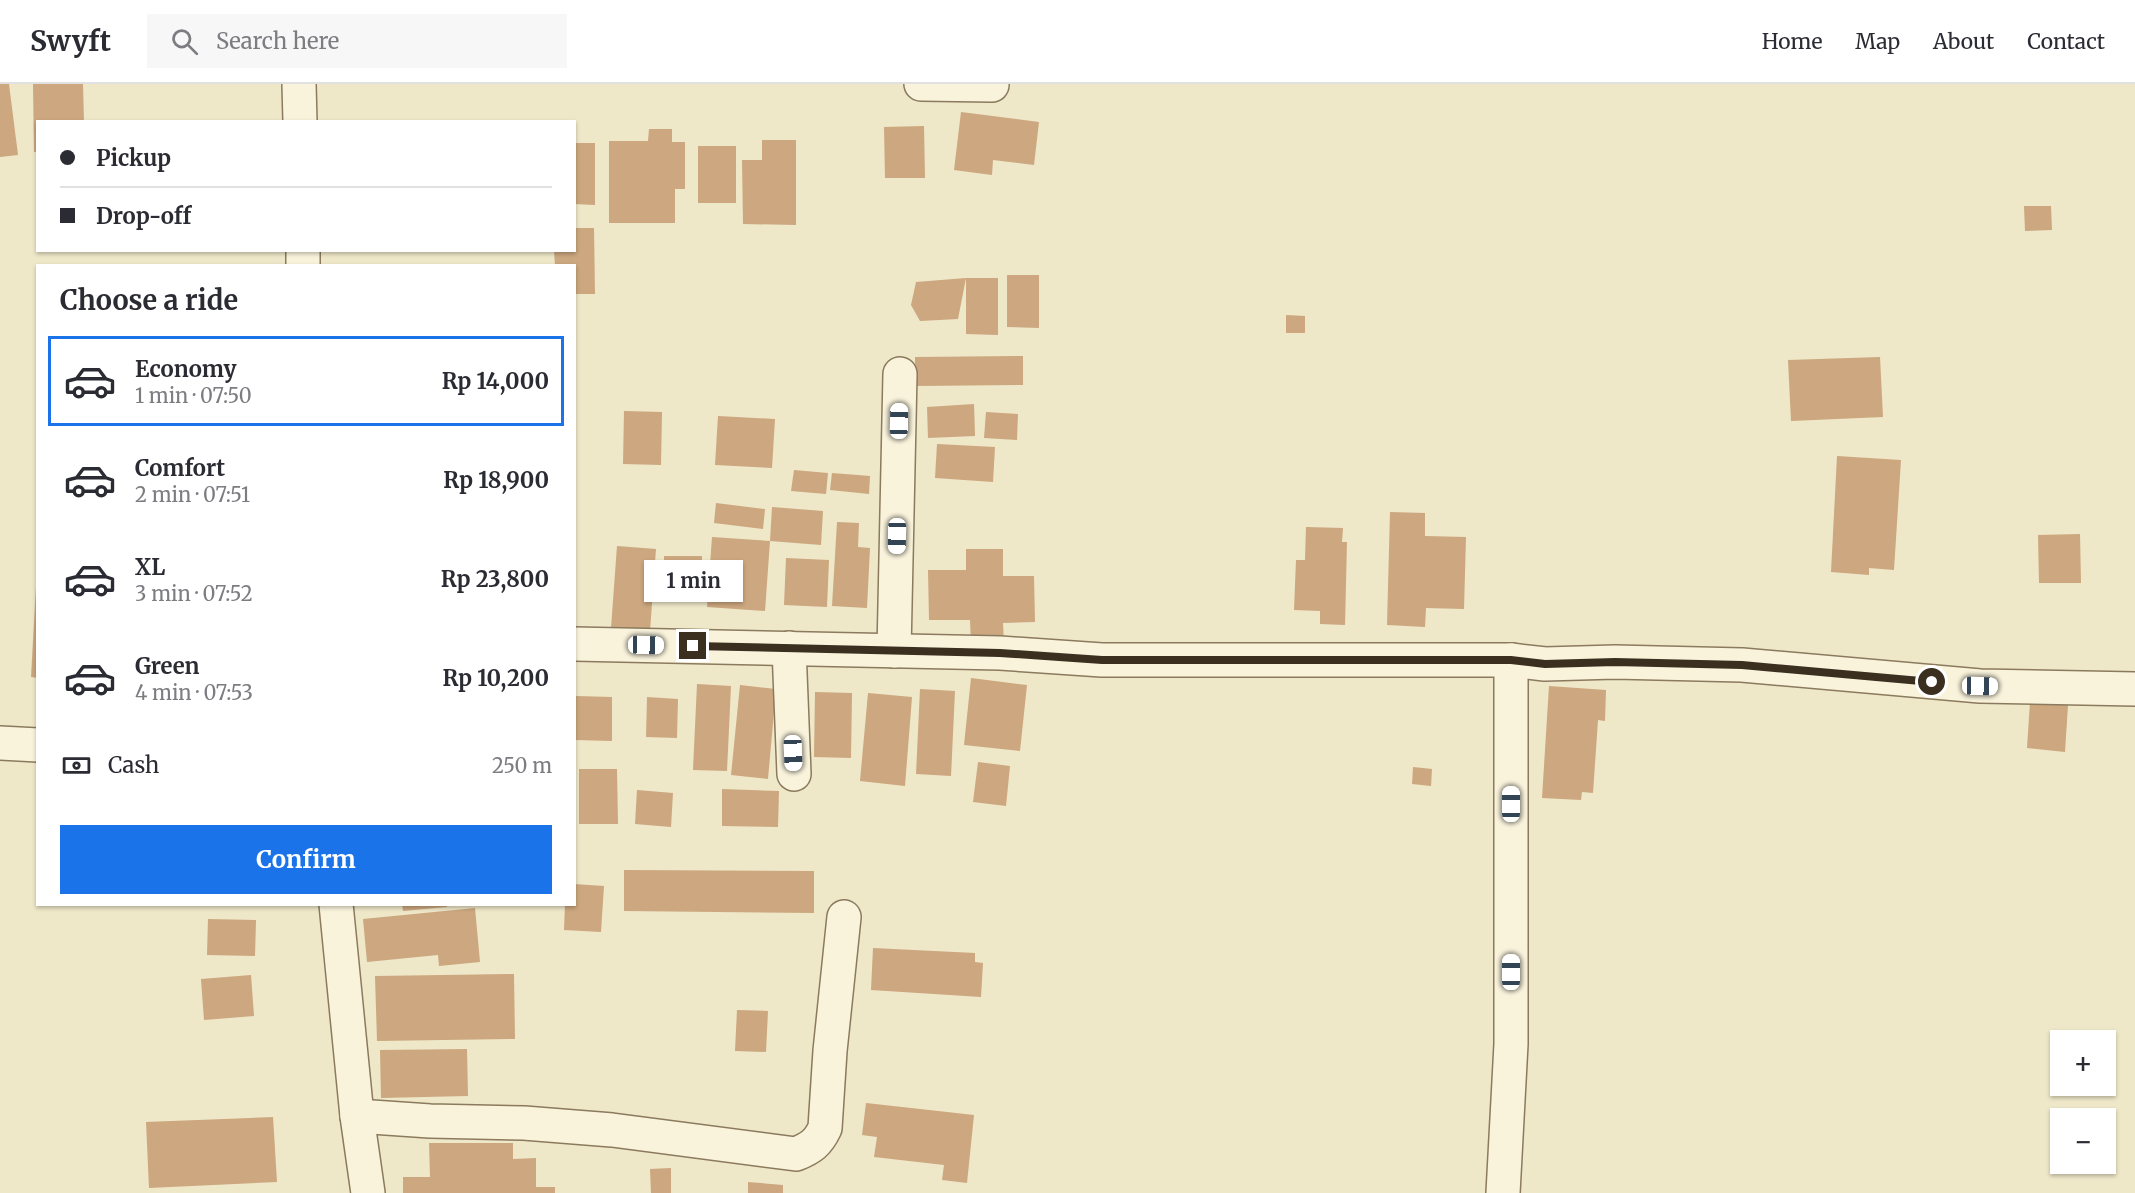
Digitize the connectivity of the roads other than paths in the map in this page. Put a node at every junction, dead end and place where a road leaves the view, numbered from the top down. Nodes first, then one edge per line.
1 (299, 84) edge
2 (921, 84) edge
3 (992, 85) edge
4 (300, 120) edge
5 (900, 374) dead end
6 (576, 644) edge
7 (789, 648) junction
8 (894, 651) junction
9 (1511, 660) junction
10 (2135, 689) edge
11 (0, 742) edge
12 (36, 745) edge
13 (794, 774) dead end
14 (336, 906) edge
15 (844, 917) dead end
16 (357, 1116) junction
17 (368, 1193) edge
18 (1503, 1193) edge

1 - 4 street
2 - 3 street
5 - 8 street
6 - 7 street
7 - 8 street
7 - 13 street
8 - 9 street
9 - 10 street
9 - 18 street
11 - 12 street
14 - 16 street
15 - 16 street
16 - 17 street

